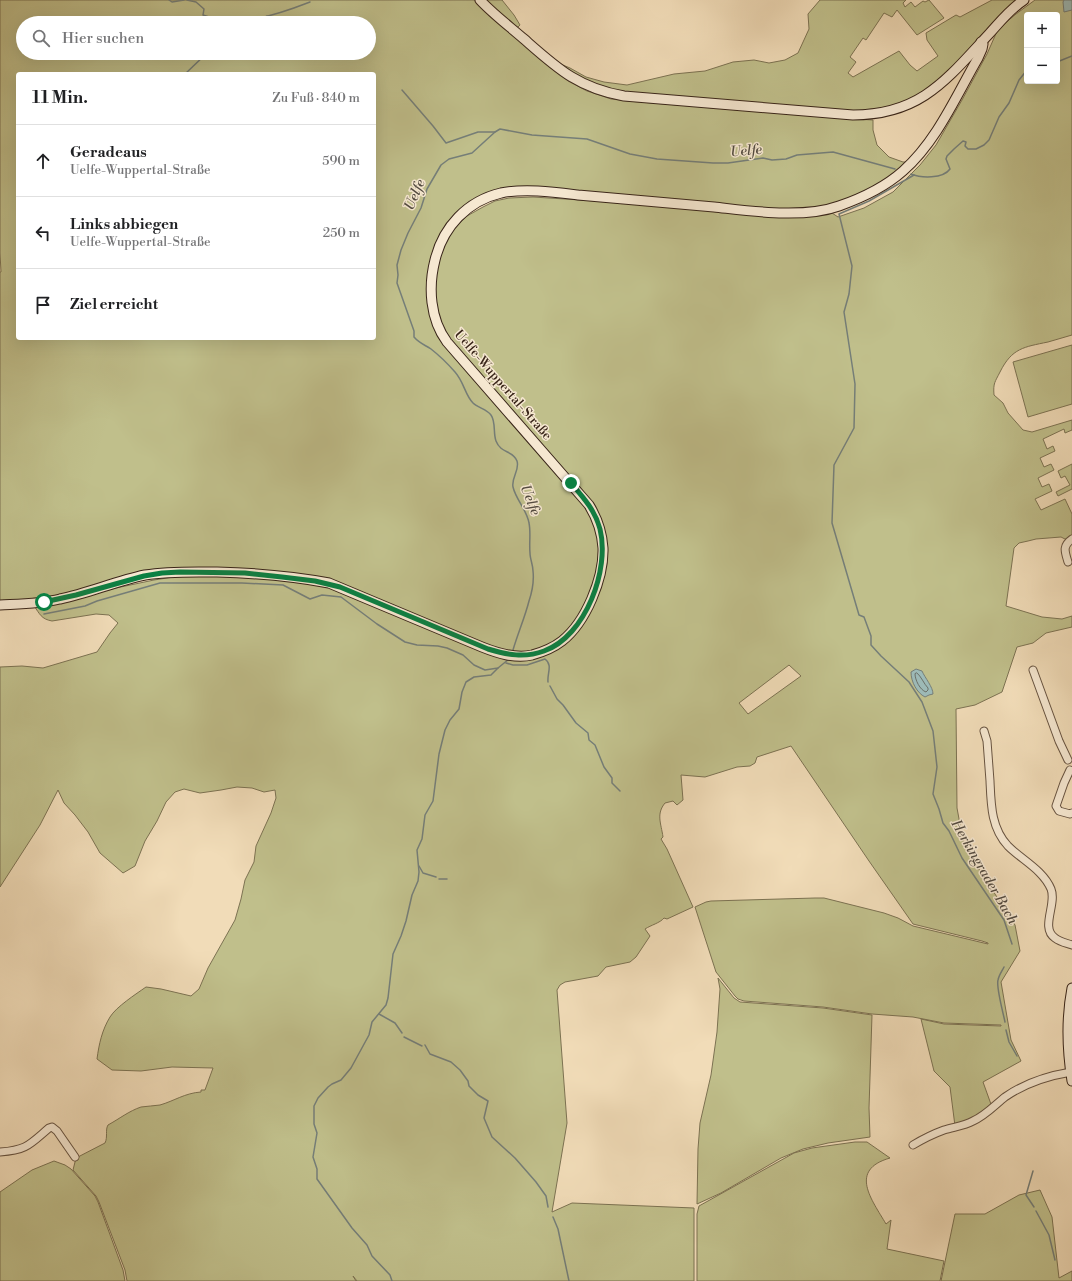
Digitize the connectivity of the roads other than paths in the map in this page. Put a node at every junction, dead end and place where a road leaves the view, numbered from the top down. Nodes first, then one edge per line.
1 (480, 0) edge
2 (1024, 0) edge
3 (981, 42) junction
4 (1072, 539) edge
5 (1068, 562) dead end
6 (0, 605) edge
7 (1033, 670) dead end
8 (984, 731) dead end
9 (1070, 758) edge
10 (1071, 771) edge
11 (1072, 813) edge
12 (1072, 944) edge
13 (1072, 988) edge
14 (1071, 1076) edge
15 (913, 1145) dead end
16 (0, 1152) edge
17 (75, 1157) dead end

1 - 3 main road
2 - 3 main road, Uelfe-Wuppertal-Straße
3 - 6 main road, Uelfe-Wuppertal-Straße
4 - 5 street
7 - 9 street
8 - 12 street
9 - 10 street
10 - 11 street
13 - 14 main road
14 - 15 street
16 - 17 street

